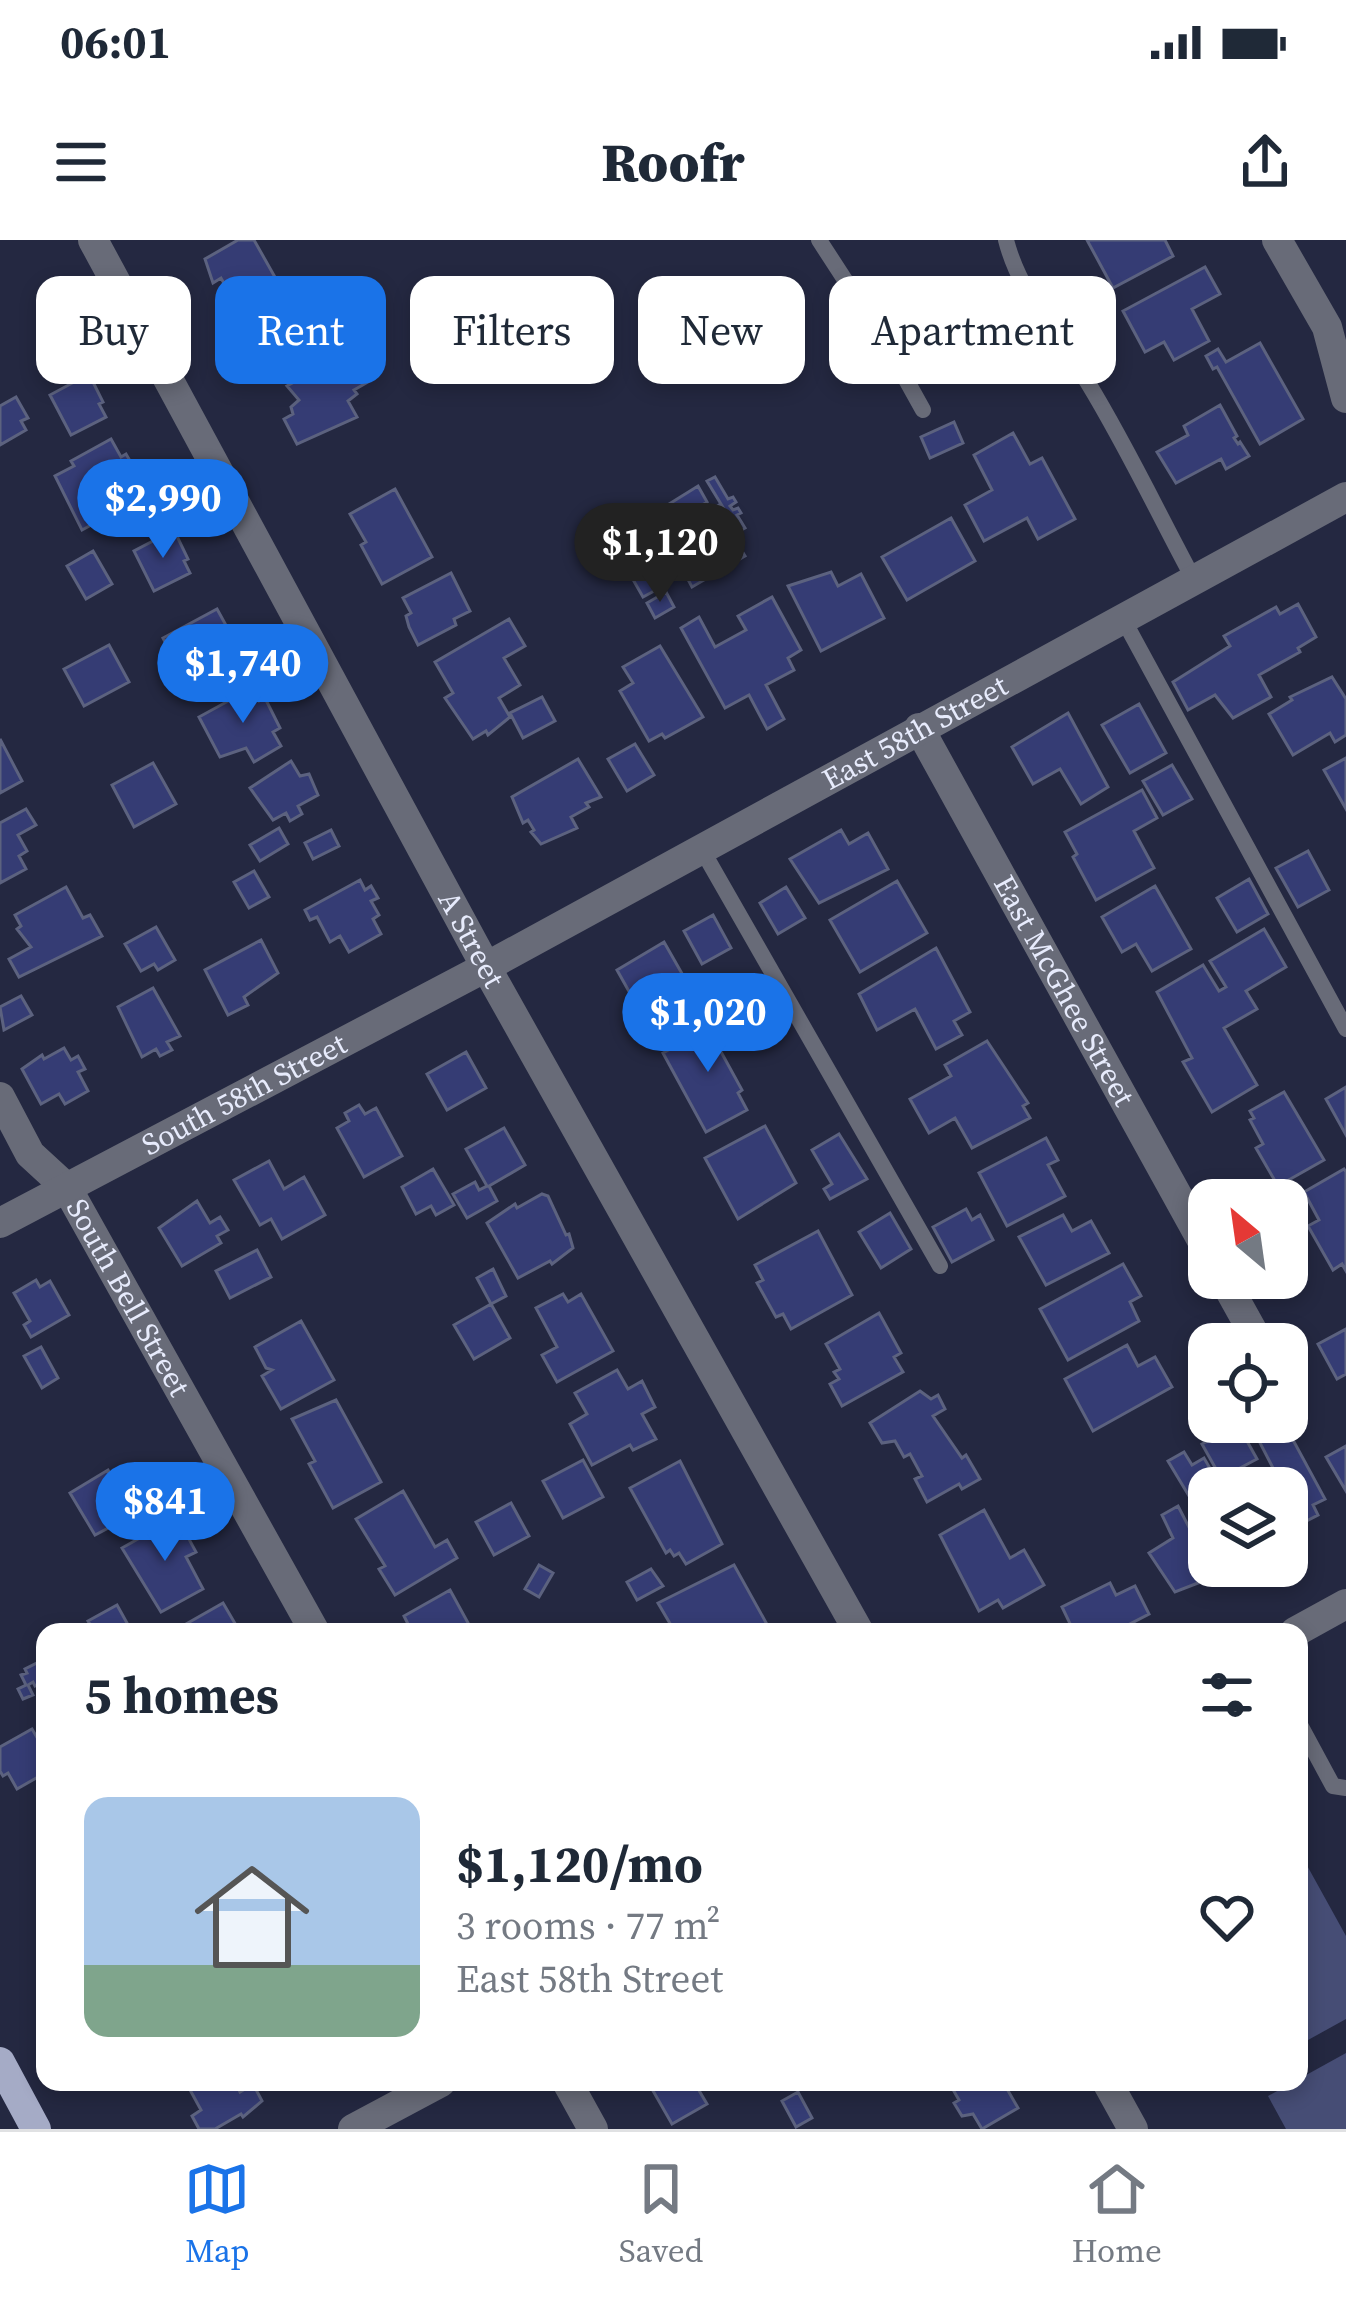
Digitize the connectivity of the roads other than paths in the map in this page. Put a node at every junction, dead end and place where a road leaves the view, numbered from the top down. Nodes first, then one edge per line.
1 (93, 240) edge
2 (819, 240) edge
3 (1006, 240) edge
4 (1277, 240) edge
5 (1346, 398) edge
6 (922, 410) dead end
7 (1346, 497) edge
8 (1193, 578) junction
9 (1122, 616) junction
10 (919, 728) junction
11 (700, 848) junction
12 (486, 967) junction
13 (1346, 1029) edge
14 (0, 1097) edge
15 (68, 1188) junction
16 (1188, 1215) edge
17 (0, 1223) edge
18 (940, 1266) dead end
19 (1346, 1604) edge
20 (310, 1623) edge
21 (854, 1623) edge
22 (1308, 1624) edge
23 (1308, 1740) edge
24 (1346, 1788) edge
25 (0, 2062) edge
26 (424, 2091) edge
27 (572, 2091) edge
28 (1112, 2091) edge
29 (37, 2129) edge
30 (353, 2129) edge
31 (593, 2129) edge
32 (1133, 2129) edge

1 - 12 street, A Street
2 - 6 lane
3 - 8 lane
4 - 5 street
7 - 8 street, East 58th Street
8 - 9 street, East 58th Street
9 - 10 street, East 58th Street
9 - 13 lane
10 - 11 street, East 58th Street
10 - 16 street, East McGhee Street
11 - 12 street, East 58th Street
11 - 18 lane
12 - 15 street, South 58th Street
12 - 21 street, A Street
14 - 15 street, South Bell Street
15 - 17 street, South 58th Street
15 - 20 street, South Bell Street
19 - 22 street
23 - 24 lane
25 - 29 main road
26 - 30 street
27 - 31 street
28 - 32 street

